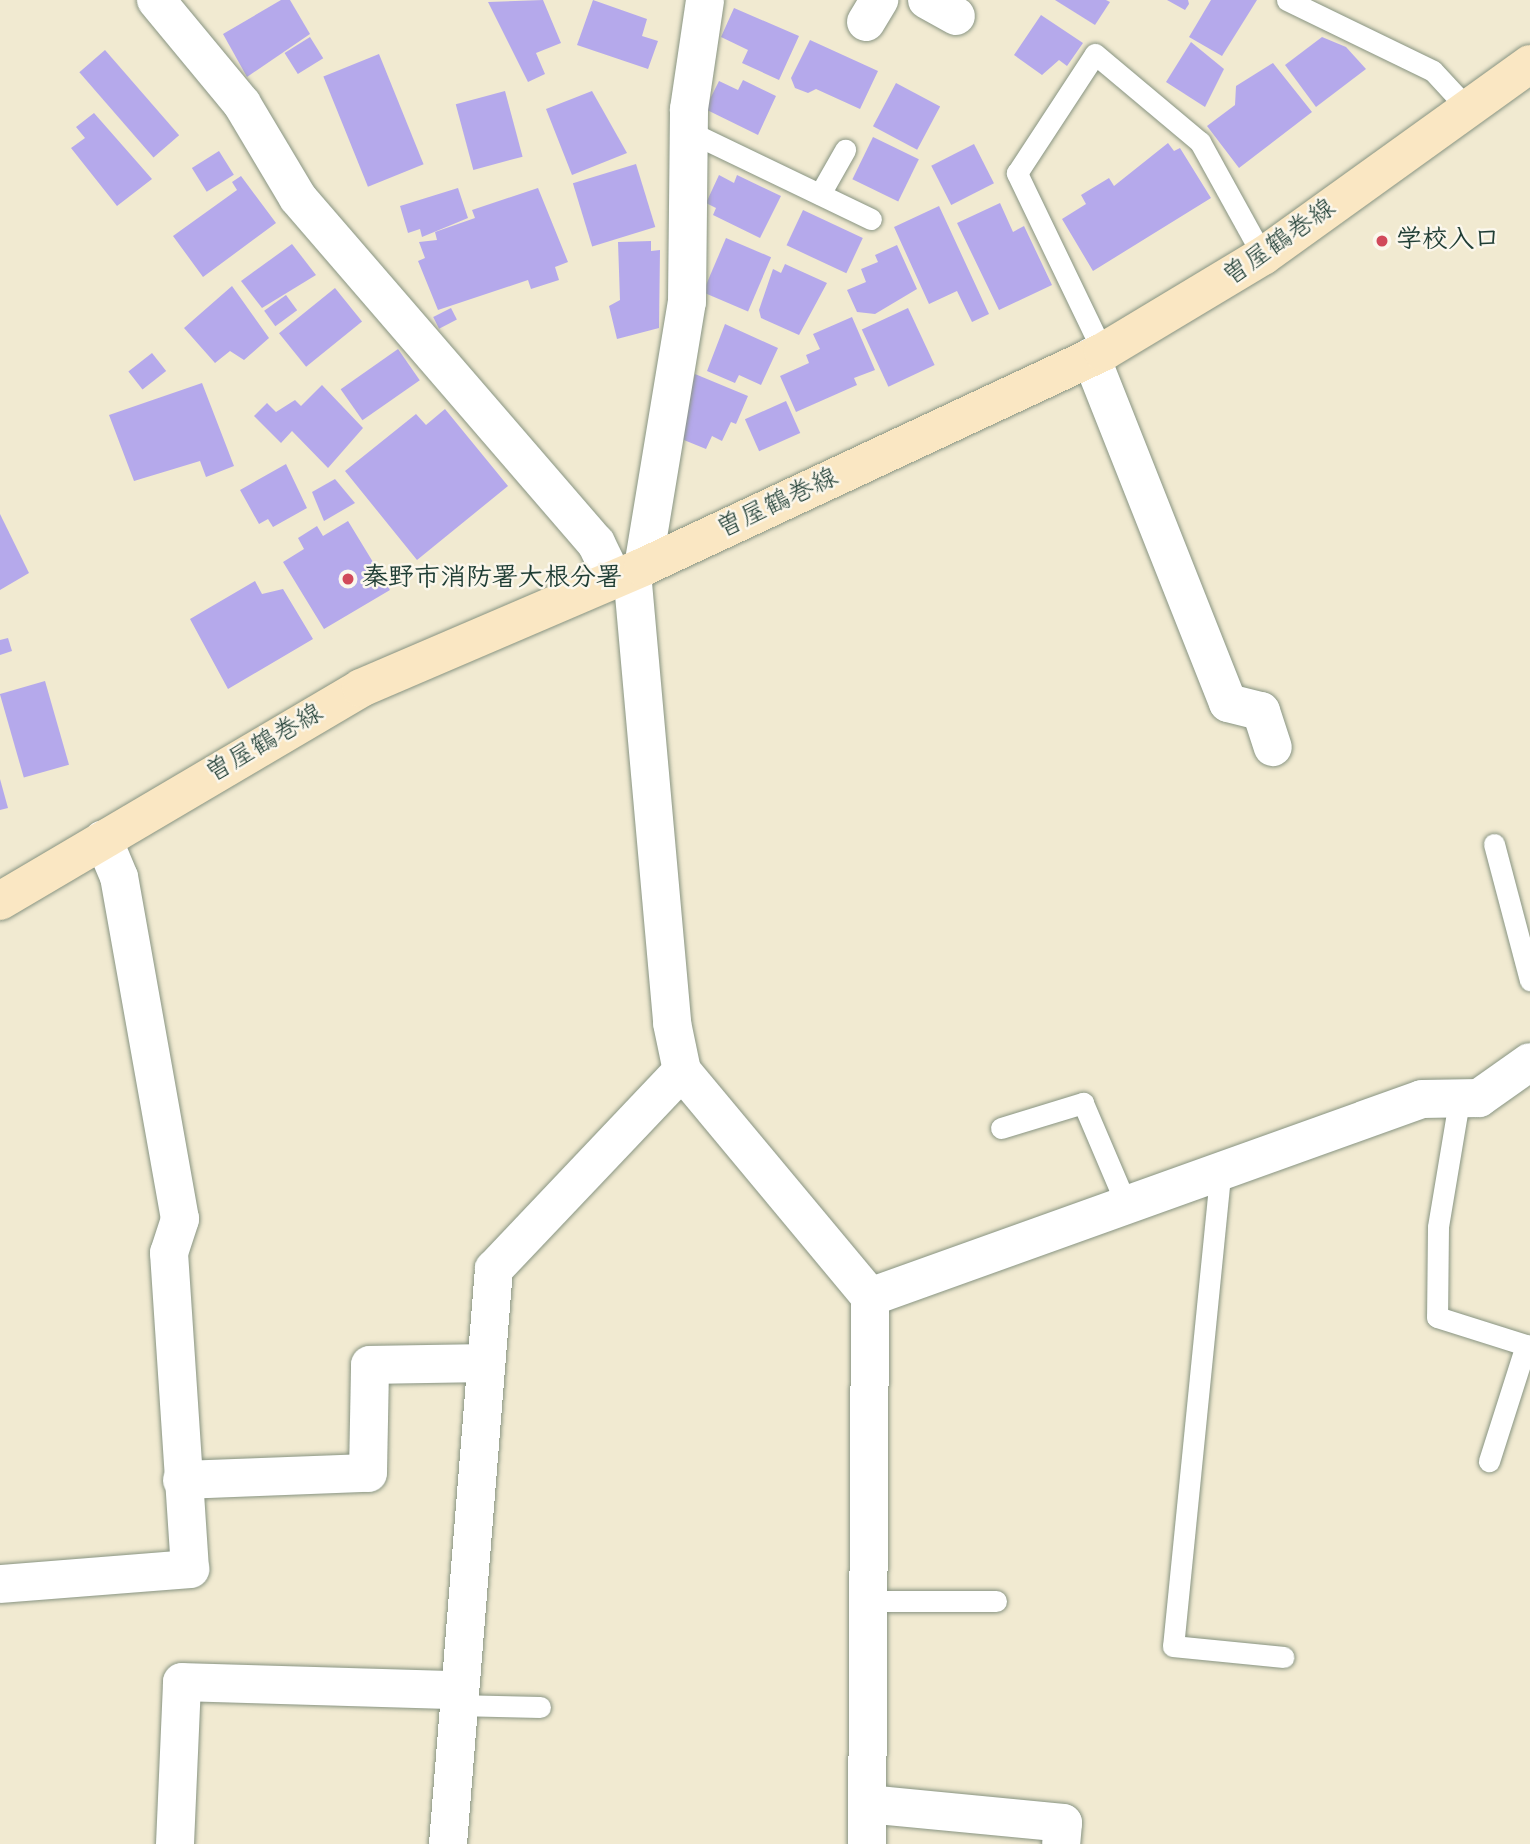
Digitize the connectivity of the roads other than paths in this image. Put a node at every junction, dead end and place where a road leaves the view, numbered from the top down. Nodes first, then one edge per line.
1 (156, 0) edge
2 (705, 0) edge
3 (1287, 0) edge
4 (1530, 64) edge
5 (1469, 110) junction
6 (688, 131) junction
7 (845, 150) dead end
8 (820, 194) junction
9 (871, 219) dead end
10 (1263, 256) junction
11 (1097, 354) junction
12 (630, 573) junction
13 (1273, 747) dead end
14 (103, 839) junction
15 (1494, 844) dead end
16 (0, 901) edge
17 (1530, 981) edge
18 (1530, 1062) edge
19 (682, 1071) junction
20 (1459, 1101) junction
21 (1001, 1128) dead end
22 (1220, 1176) junction
23 (1127, 1206) junction
24 (870, 1297) junction
25 (485, 1363) junction
26 (1489, 1461) dead end
27 (182, 1480) junction
28 (0, 1584) edge
29 (869, 1601) junction
30 (996, 1601) dead end
31 (1283, 1657) dead end
32 (456, 1697) junction
33 (540, 1707) dead end
34 (867, 1804) junction
35 (175, 1844) edge
36 (448, 1844) edge
37 (867, 1844) edge
38 (1060, 1844) edge

1 - 12 street
2 - 6 street
3 - 5 lane
4 - 5 main road, 曽屋鶴巻線
5 - 10 main road, 曽屋鶴巻線
6 - 8 lane
6 - 12 street
7 - 8 lane
8 - 9 lane
10 - 11 main road, 曽屋鶴巻線
10 - 11 lane
11 - 12 main road, 曽屋鶴巻線
11 - 13 street
12 - 14 main road, 曽屋鶴巻線
12 - 19 street
14 - 16 main road, 曽屋鶴巻線
14 - 27 street
15 - 17 lane
18 - 20 street
19 - 24 street
19 - 25 street
20 - 22 street
20 - 26 lane
21 - 23 lane
22 - 23 street
22 - 31 lane
23 - 24 street
24 - 29 street
25 - 27 street
25 - 32 street
27 - 28 street
29 - 30 lane
29 - 34 street
32 - 33 lane
32 - 35 street
32 - 36 street
34 - 37 street
34 - 38 street

